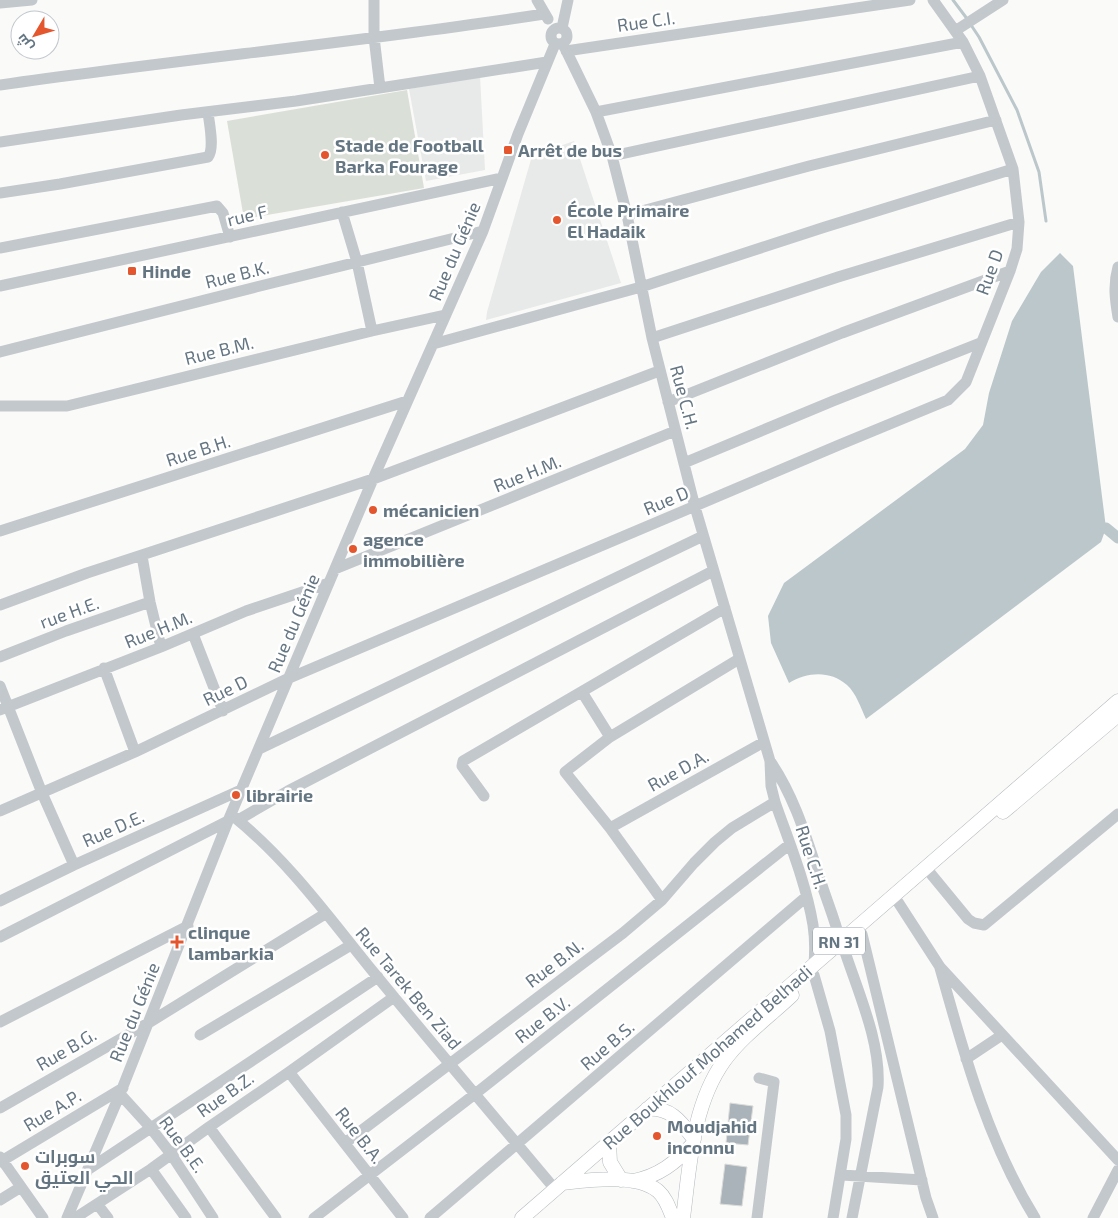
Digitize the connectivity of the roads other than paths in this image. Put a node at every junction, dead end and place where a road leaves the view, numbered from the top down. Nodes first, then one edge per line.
1 (32, 0) edge
2 (374, 0) edge
3 (537, 0) edge
4 (568, 0) edge
5 (910, 0) edge
6 (933, 0) edge
7 (1003, 0) edge
8 (0, 3) edge
9 (544, 14) junction
10 (559, 28) junction
11 (955, 31) junction
12 (374, 37) junction
13 (963, 42) junction
14 (562, 46) junction
15 (547, 62) junction
16 (980, 76) junction
17 (0, 85) edge
18 (380, 88) junction
19 (208, 112) junction
20 (596, 112) junction
21 (996, 120) junction
22 (0, 142) edge
23 (612, 156) junction
24 (1012, 168) junction
25 (502, 178) junction
26 (0, 193) edge
27 (342, 212) junction
28 (627, 215) junction
29 (1019, 222) junction
30 (483, 231) junction
31 (230, 237) junction
32 (0, 248) edge
33 (357, 262) junction
34 (1118, 267) edge
35 (1010, 271) junction
36 (0, 286) edge
37 (640, 287) junction
38 (445, 316) junction
39 (1118, 317) edge
40 (372, 331) junction
41 (652, 338) junction
42 (980, 343) junction
43 (434, 344) junction
44 (0, 352) edge
45 (660, 371) junction
46 (407, 401) junction
47 (668, 402) junction
48 (0, 406) edge
49 (675, 431) junction
50 (684, 463) junction
51 (372, 479) junction
52 (695, 507) junction
53 (0, 531) edge
54 (702, 536) junction
55 (142, 556) junction
56 (336, 569) junction
57 (713, 572) junction
58 (329, 583) junction
59 (150, 602) junction
60 (0, 605) edge
61 (725, 608) junction
62 (193, 634) junction
63 (161, 647) junction
64 (0, 656) edge
65 (739, 659) junction
66 (104, 668) junction
67 (287, 680) junction
68 (0, 686) edge
69 (582, 692) junction
70 (1118, 701) edge
71 (4, 708) edge
72 (223, 711) junction
73 (1118, 715) edge
74 (610, 737) junction
75 (764, 742) junction
76 (259, 749) junction
77 (134, 752) junction
78 (770, 761) junction
79 (241, 790) junction
80 (42, 793) junction
81 (484, 796) dead end
82 (775, 802) junction
83 (0, 811) edge
84 (1118, 814) edge
85 (232, 818) junction
86 (610, 828) junction
87 (790, 844) junction
88 (74, 865) junction
89 (932, 874) junction
90 (806, 897) junction
91 (662, 900) junction
92 (0, 901) edge
93 (898, 902) junction
94 (325, 914) junction
95 (188, 926) junction
96 (862, 934) junction
97 (0, 937) edge
98 (351, 945) junction
99 (842, 945) junction
100 (940, 967) junction
101 (814, 969) junction
102 (378, 977) junction
103 (394, 997) junction
104 (0, 1022) edge
105 (150, 1022) junction
106 (200, 1035) dead end
107 (1002, 1035) junction
108 (892, 1052) junction
109 (877, 1055) junction
110 (966, 1059) junction
111 (449, 1063) junction
112 (289, 1072) junction
113 (759, 1078) dead end
114 (121, 1091) junction
115 (475, 1094) junction
116 (0, 1108) edge
117 (647, 1109) junction
118 (150, 1127) junction
119 (209, 1127) junction
120 (609, 1142) junction
121 (693, 1142) junction
122 (345, 1143) junction
123 (518, 1145) junction
124 (171, 1154) junction
125 (1, 1160) edge
126 (1118, 1160) edge
127 (89, 1169) junction
128 (151, 1170) junction
129 (1118, 1170) edge
130 (369, 1175) junction
131 (842, 1175) junction
132 (861, 1177) junction
133 (627, 1180) junction
134 (922, 1180) junction
135 (559, 1186) junction
136 (20, 1187) junction
137 (0, 1200) edge
138 (98, 1205) junction
139 (43, 1218) edge
140 (67, 1218) edge
141 (75, 1218) edge
142 (108, 1218) edge
143 (186, 1218) edge
144 (213, 1218) edge
145 (276, 1218) edge
146 (314, 1218) edge
147 (403, 1218) edge
148 (430, 1218) edge
149 (522, 1218) edge
150 (673, 1218) edge
151 (683, 1218) edge
152 (756, 1218) edge
153 (833, 1218) edge
154 (852, 1218) edge
155 (933, 1218) edge
156 (1036, 1218) edge
157 (1093, 1218) edge

1 - 8 street
2 - 12 street
3 - 9 street
4 - 10 street
5 - 14 street, Rue C.I.
6 - 11 street, Rue D
7 - 11 street
9 - 10 street
9 - 12 street
10 - 14 street
11 - 13 street, Rue D
12 - 17 street
12 - 18 street
13 - 16 street, Rue D
13 - 20 street
14 - 15 street, Rue du Génie
14 - 20 street, Rue C.H.
15 - 18 street
15 - 25 street, Rue du Génie
16 - 21 street, Rue D
16 - 23 street
18 - 19 street
19 - 22 street
19 - 26 street
20 - 23 street, Rue C.H.
21 - 24 street, Rue D
21 - 28 street
23 - 28 street, Rue C.H.
24 - 29 street, Rue D
24 - 37 street
25 - 27 street, rue F
25 - 30 street, Rue du Génie
27 - 31 street, rue F
27 - 33 street
28 - 37 street, Rue C.H.
29 - 35 street, Rue D
29 - 41 street
30 - 33 street, Rue B.K.
30 - 38 street, Rue du Génie
31 - 32 street
31 - 36 street, rue F
33 - 40 street
33 - 44 street, Rue B.K.
34 - 39 street
35 - 42 street, Rue D
35 - 47 street
37 - 41 street, Rue C.H.
37 - 43 street
38 - 40 street, Rue B.M.
38 - 43 street, Rue du Génie
40 - 48 street, Rue B.M.
41 - 45 street, Rue C.H.
42 - 50 street
42 - 52 street, Rue D
43 - 46 street, Rue du Génie
45 - 47 street, Rue C.H.
45 - 51 street
46 - 51 street, Rue du Génie
46 - 53 street, Rue B.H.
47 - 49 street, Rue C.H.
49 - 50 street, Rue C.H.
49 - 56 street, Rue H.M.
50 - 52 street, Rue C.H.
51 - 55 street
51 - 56 street, Rue du Génie
52 - 54 street, Rue C.H.
52 - 67 street, Rue D
54 - 57 street, Rue C.H.
54 - 76 street
55 - 59 street
55 - 60 street
56 - 58 street, Rue du Génie
57 - 61 street, Rue C.H.
57 - 85 street
58 - 62 street, Rue H.M.
58 - 67 street, Rue du Génie
59 - 63 street
59 - 64 street, rue H.E.
61 - 65 street, Rue C.H.
61 - 69 street
62 - 63 street, Rue H.M.
62 - 72 street
63 - 66 street, Rue H.M.
65 - 74 street
65 - 75 street, Rue C.H.
66 - 71 street, Rue H.M.
66 - 77 street
67 - 72 street, Rue D
67 - 76 street, Rue du Génie
68 - 71 street
69 - 74 street
69 - 81 street
70 - 99 main road, Rue Boukhlouf Mohamed Belhadi / RN 31
71 - 80 street
72 - 77 street, Rue D
73 - 89 main road, Rue Boukhlouf Mohamed Belhadi / RN 31
74 - 86 street
75 - 78 street, Rue C.H.
75 - 86 street, Rue D.A.
76 - 79 street, Rue du Génie
77 - 80 street, Rue D
78 - 82 street, Rue C.H.
78 - 99 street, Rue C.H.
79 - 85 street, Rue du Génie
79 - 88 street, Rue D.E.
80 - 83 street, Rue D
80 - 88 street
82 - 87 street, Rue C.H.
82 - 91 street, Rue B.N.
84 - 89 street
85 - 94 street, Rue Tarek Ben Ziad
85 - 95 street, Rue du Génie
85 - 97 street
86 - 91 street
87 - 90 street, Rue C.H.
87 - 115 street, Rue B.V.
88 - 92 street, Rue D.E.
89 - 93 main road, Rue Boukhlouf Mohamed Belhadi / RN 31
90 - 101 street, Rue C.H.
90 - 123 street, Rue B.S.
91 - 111 street, Rue B.N.
93 - 96 main road, Rue Boukhlouf Mohamed Belhadi / RN 31
93 - 100 street
94 - 98 street, Rue Tarek Ben Ziad
94 - 105 street, Rue B.G.
95 - 104 street
95 - 105 street, Rue du Génie
96 - 99 main road, Rue Boukhlouf Mohamed Belhadi / RN 31
96 - 108 street
98 - 102 street, Rue Tarek Ben Ziad
98 - 106 street
99 - 101 main road, Rue Boukhlouf Mohamed Belhadi / RN 31
99 - 109 street, Rue C.H.
100 - 107 street
100 - 110 street
101 - 117 main road, Rue Boukhlouf Mohamed Belhadi / RN 31
101 - 121 main road, Rue Boukhlouf Mohamed Belhadi / RN 31
101 - 131 street, Rue C.H.
102 - 103 street, Rue Tarek Ben Ziad
102 - 118 street
103 - 111 street, Rue Tarek Ben Ziad
103 - 112 street, Rue B.Z.
105 - 114 street, Rue du Génie
105 - 116 street, Rue B.G.
107 - 110 street
107 - 126 street
108 - 109 street
108 - 134 street
109 - 132 street, Rue C.H.
110 - 156 street
111 - 115 street, Rue Tarek Ben Ziad
111 - 122 street, Rue B.N.
112 - 119 street, Rue B.Z.
112 - 122 street, Rue B.A.
113 - 152 street
114 - 118 street, Rue B.E.
114 - 125 street, Rue A.P.
114 - 127 street, Rue du Génie
115 - 123 street, Rue Tarek Ben Ziad
115 - 130 street, Rue B.V.
117 - 120 main road, Rue Boukhlouf Mohamed Belhadi / RN 31
117 - 121 main road
118 - 124 street, Rue B.E.
118 - 127 street
119 - 124 street, Rue B.Z.
119 - 145 street
120 - 133 main road
120 - 135 main road, Rue Boukhlouf Mohamed Belhadi / RN 31
121 - 133 main road
121 - 151 main road, Rue Boukhlouf Mohamed Belhadi / RN 31
122 - 130 street, Rue B.A.
123 - 135 street, Rue Tarek Ben Ziad
123 - 148 street, Rue B.S.
124 - 128 street, Rue B.Z.
124 - 144 street, Rue B.E.
125 - 136 street
127 - 140 street, Rue du Génie
128 - 138 street, Rue B.Z.
128 - 143 street
129 - 157 street
130 - 146 street, Rue B.V.
130 - 147 street, Rue B.A.
131 - 132 street
131 - 153 street, Rue C.H.
132 - 134 street
132 - 154 street, Rue C.H.
133 - 135 main road
133 - 150 main road
134 - 155 street
135 - 149 main road, Rue Boukhlouf Mohamed Belhadi / RN 31
136 - 137 street
136 - 139 street
138 - 141 street, Rue B.Z.
138 - 142 street

